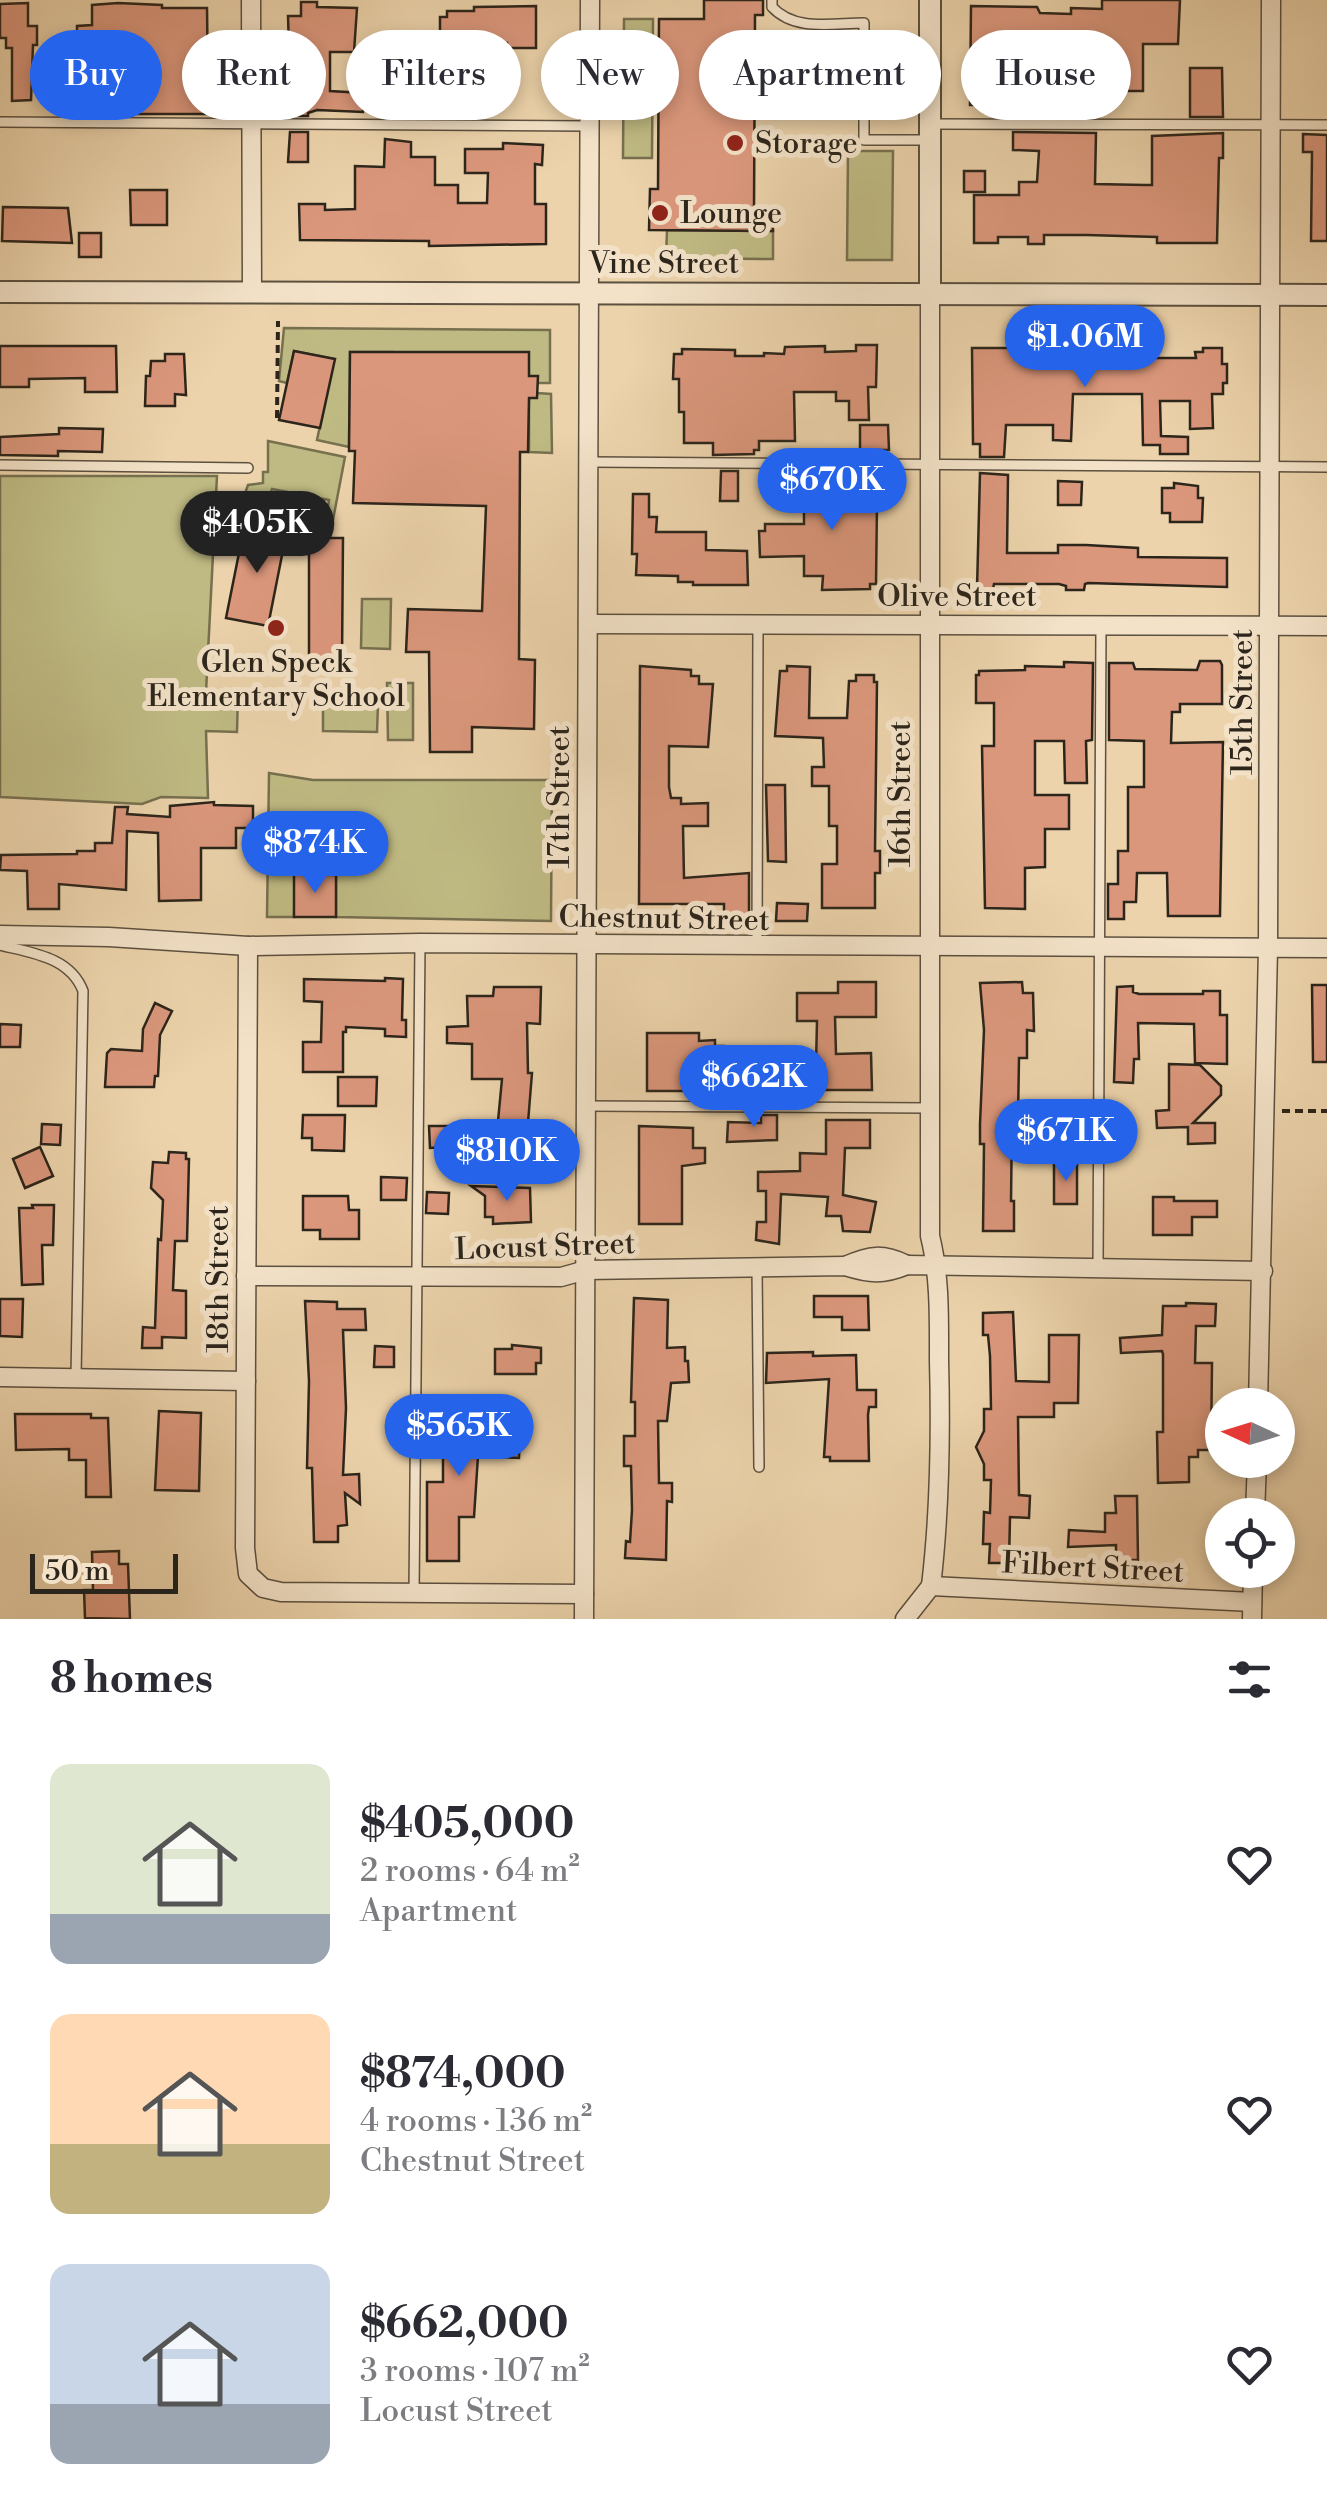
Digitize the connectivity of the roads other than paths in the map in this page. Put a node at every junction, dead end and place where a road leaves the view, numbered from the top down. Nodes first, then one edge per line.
1 (251, 0) edge
2 (590, 0) edge
3 (772, 0) edge
4 (930, 0) edge
5 (1270, 0) edge
6 (0, 122) edge
7 (252, 125) junction
8 (1271, 125) junction
9 (1327, 125) edge
10 (590, 126) junction
11 (931, 132) junction
12 (0, 292) edge
13 (252, 293) junction
14 (589, 293) junction
15 (930, 294) junction
16 (1270, 295) junction
17 (1327, 295) edge
18 (589, 462) junction
19 (0, 465) edge
20 (929, 466) junction
21 (1270, 466) junction
22 (1327, 467) edge
23 (248, 468) dead end
24 (588, 624) junction
25 (758, 624) junction
26 (929, 624) junction
27 (1101, 624) junction
28 (1269, 625) junction
29 (1327, 626) edge
30 (0, 936) edge
31 (420, 943) junction
32 (0, 945) edge
33 (586, 945) junction
34 (248, 946) junction
35 (757, 947) junction
36 (930, 948) junction
37 (1100, 948) junction
38 (1268, 948) junction
39 (1327, 948) edge
40 (586, 1106) junction
41 (930, 1108) junction
42 (938, 1266) junction
43 (757, 1268) junction
44 (1098, 1268) junction
45 (586, 1270) junction
46 (1263, 1271) junction
47 (246, 1276) junction
48 (414, 1277) junction
49 (0, 1377) edge
50 (76, 1378) junction
51 (246, 1380) junction
52 (1259, 1388) edge
53 (760, 1468) dead end
54 (930, 1586) junction
55 (414, 1593) junction
56 (584, 1594) junction
57 (1252, 1611) edge
58 (584, 1619) edge
59 (905, 1619) edge

1 - 7 street
2 - 10 street, 17th Street
3 - 11 lane
4 - 11 street, 16th Street
5 - 8 street, 15th Street
6 - 7 lane
7 - 10 lane
7 - 13 street
8 - 9 lane
8 - 11 lane
8 - 16 street, 15th Street
10 - 14 street, 17th Street
11 - 15 street, 16th Street
12 - 13 street, Vine Street
13 - 14 street, Vine Street
14 - 15 street, Vine Street
14 - 18 street, 17th Street
15 - 16 street, Vine Street
15 - 20 street, 16th Street
16 - 17 street, Vine Street
16 - 21 street, 15th Street
18 - 20 lane
18 - 24 street, 17th Street
19 - 23 lane
20 - 21 lane
20 - 26 street, 16th Street
21 - 22 lane
21 - 28 street, 15th Street
24 - 25 street, Olive Street
24 - 33 street, 17th Street
25 - 26 street, Olive Street
25 - 35 lane
26 - 27 street, Olive Street
26 - 36 street, 16th Street
27 - 28 street, Olive Street
27 - 37 lane
28 - 29 street, Olive Street
28 - 38 street, 15th Street
30 - 34 street, Chestnut Street
31 - 33 street, Chestnut Street
31 - 34 street, Chestnut Street
31 - 48 lane
32 - 50 lane
33 - 35 street, Chestnut Street
33 - 40 street, 17th Street
34 - 47 street, 18th Street
35 - 36 street, Chestnut Street
36 - 37 street, Chestnut Street
36 - 41 street, 16th Street
37 - 38 street, Chestnut Street
37 - 44 lane
38 - 39 street, Chestnut Street
38 - 46 street, 15th Street
40 - 41 lane
40 - 45 street, 17th Street
41 - 42 street, 16th Street
42 - 43 street, Locust Street
42 - 44 street, Locust Street
42 - 54 street, 16th Street
43 - 45 street, Locust Street
43 - 53 lane
44 - 46 street, Locust Street
45 - 48 street, Locust Street
45 - 56 street, 17th Street
46 - 52 street, 15th Street
47 - 48 street, Locust Street
47 - 51 street, 18th Street
48 - 55 lane
49 - 50 street
50 - 51 street
51 - 55 street, 18th Street
54 - 57 street, Filbert Street
54 - 59 street
55 - 56 street
56 - 58 street, 17th Street

